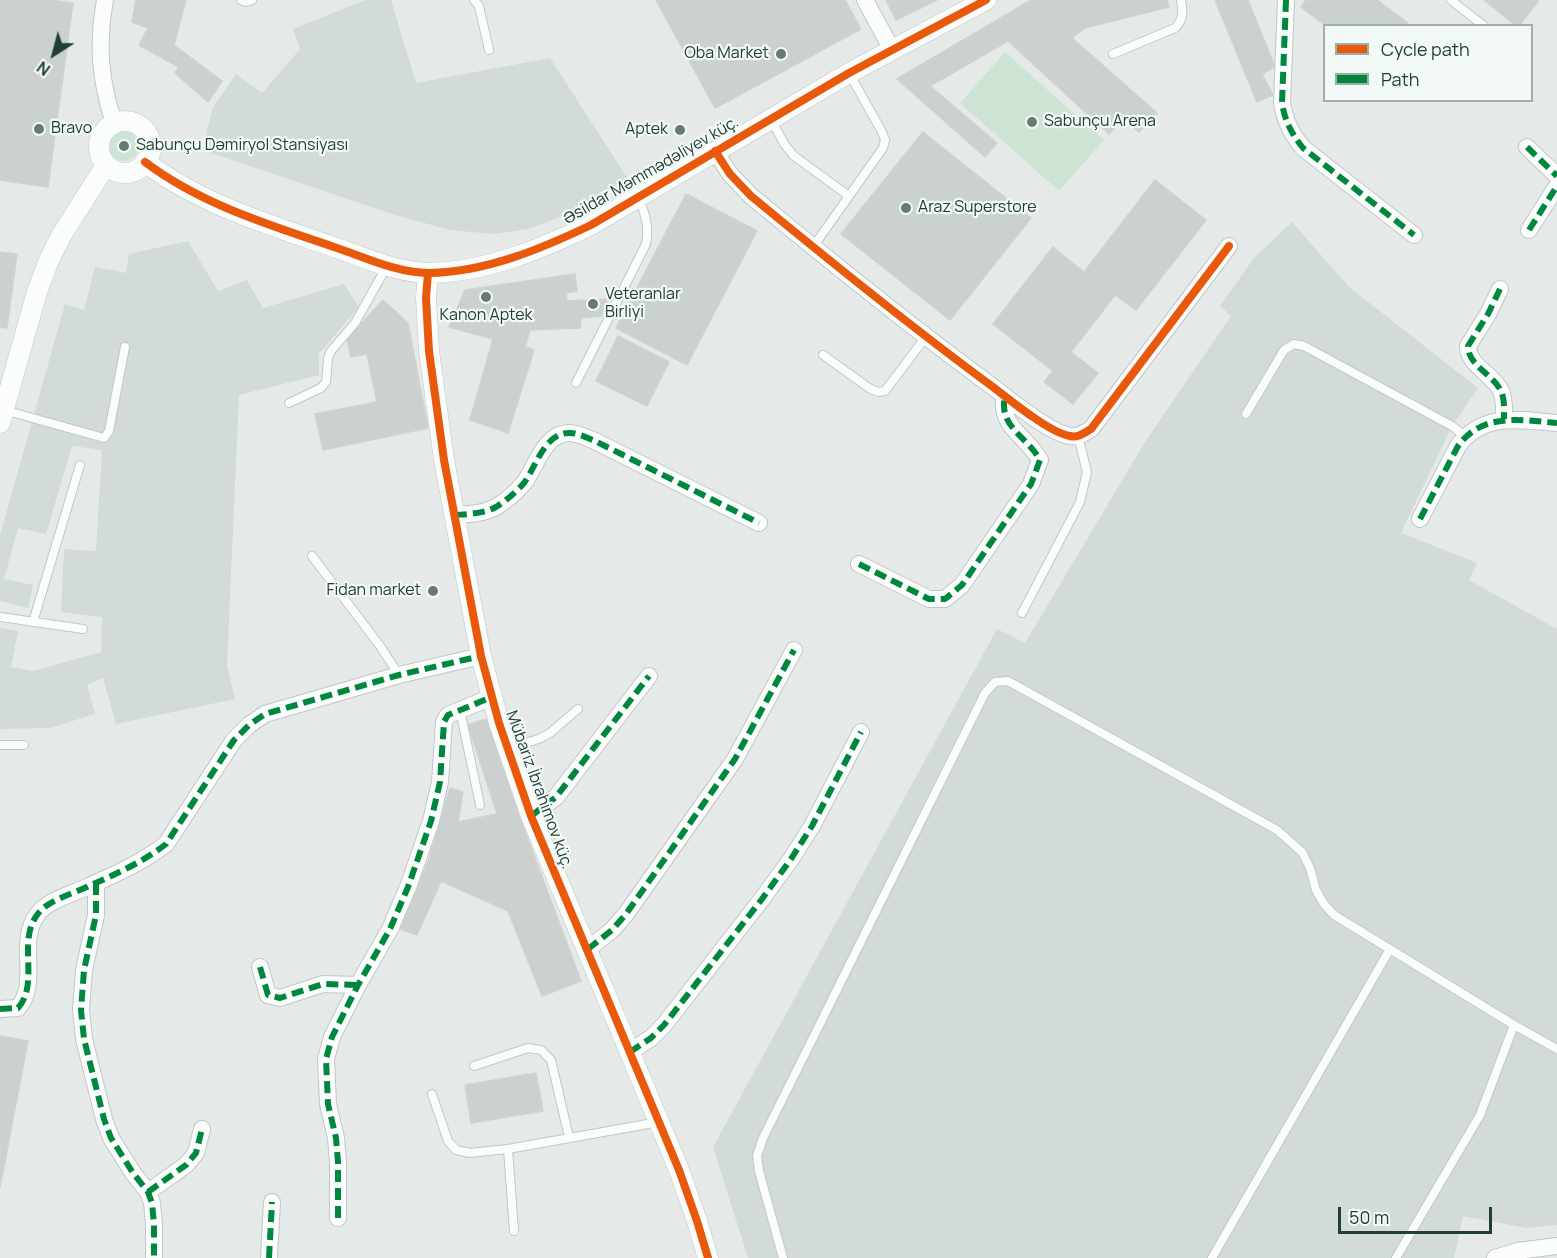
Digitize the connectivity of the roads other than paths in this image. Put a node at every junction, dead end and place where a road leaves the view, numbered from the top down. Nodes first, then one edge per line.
1 (105, 0) edge
2 (241, 0) edge
3 (252, 0) edge
4 (474, 0) edge
5 (865, 0) edge
6 (986, 0) edge
7 (1181, 0) edge
8 (1286, 0) edge
9 (1451, 0) edge
10 (1481, 24) edge
11 (489, 50) dead end
12 (892, 50) junction
13 (1113, 54) dead end
14 (849, 73) junction
15 (770, 118) junction
16 (114, 123) junction
17 (1527, 147) dead end
18 (715, 151) junction
19 (145, 162) junction
20 (106, 165) junction
21 (1557, 176) edge
22 (1557, 186) edge
23 (849, 196) junction
24 (638, 197) junction
25 (1529, 230) dead end
26 (1414, 235) dead end
27 (1229, 246) dead end
28 (813, 247) junction
29 (387, 265) junction
30 (428, 273) junction
31 (1500, 289) dead end
32 (925, 338) junction
33 (125, 347) dead end
34 (823, 355) dead end
35 (576, 383) dead end
36 (1005, 396) junction
37 (289, 403) dead end
38 (1246, 414) dead end
39 (2, 416) edge
40 (1504, 419) junction
41 (1557, 423) edge
42 (1078, 436) junction
43 (1465, 436) junction
44 (80, 465) dead end
45 (455, 515) junction
46 (1420, 519) dead end
47 (759, 523) dead end
48 (312, 556) dead end
49 (859, 564) dead end
50 (1022, 613) dead end
51 (0, 617) edge
52 (33, 622) junction
53 (82, 629) dead end
54 (794, 650) dead end
55 (481, 656) junction
56 (399, 675) junction
57 (649, 676) dead end
58 (492, 697) junction
59 (578, 709) dead end
60 (459, 710) junction
61 (861, 732) dead end
62 (24, 745) dead end
63 (0, 746) edge
64 (507, 749) junction
65 (480, 805) dead end
66 (531, 816) junction
67 (96, 883) junction
68 (588, 949) junction
69 (1390, 949) junction
70 (260, 967) dead end
71 (358, 985) junction
72 (0, 1009) edge
73 (1514, 1025) junction
74 (1557, 1049) edge
75 (630, 1052) junction
76 (474, 1066) dead end
77 (432, 1094) dead end
78 (659, 1122) junction
79 (202, 1129) dead end
80 (569, 1137) junction
81 (508, 1149) junction
82 (148, 1192) junction
83 (272, 1202) dead end
84 (338, 1218) dead end
85 (514, 1231) dead end
86 (1557, 1246) edge
87 (154, 1258) edge
88 (269, 1258) edge
89 (708, 1258) edge
90 (783, 1258) edge
91 (1212, 1258) edge
92 (1396, 1258) edge
93 (1495, 1258) edge

1 - 16 street
2 - 3 lane
4 - 11 lane
5 - 12 street
6 - 12 street, Əsildar Məmmədəliyev küç.
7 - 13 lane
8 - 26 street
9 - 10 lane
12 - 14 street, Əsildar Məmmədəliyev küç.
14 - 15 street, Əsildar Məmmədəliyev küç.
14 - 23 lane
15 - 18 street, Əsildar Məmmədəliyev küç.
15 - 23 lane
16 - 19 street
16 - 20 street
17 - 21 street
18 - 24 street, Əsildar Məmmədəliyev küç.
18 - 28 street
19 - 20 street
19 - 29 street, Əsildar Məmmədəliyev küç.
20 - 39 street
22 - 25 street
23 - 28 lane
24 - 30 street, Əsildar Məmmədəliyev küç.
24 - 35 lane
27 - 42 street
28 - 32 street
29 - 30 street, Əsildar Məmmədəliyev küç.
29 - 37 lane
30 - 45 street, Mübariz İbrahimov küç.
31 - 40 street
32 - 34 lane
32 - 36 street
33 - 39 lane
36 - 42 street
36 - 49 street
38 - 43 lane
40 - 41 street
40 - 43 street
42 - 50 lane
43 - 46 street
44 - 52 lane
45 - 47 street
45 - 55 street, Mübariz İbrahimov küç.
48 - 56 lane
51 - 52 lane
52 - 53 lane
54 - 68 street
55 - 56 street
55 - 58 street, Mübariz İbrahimov küç.
56 - 67 street
57 - 66 street
58 - 60 street
58 - 64 street, Mübariz İbrahimov küç.
59 - 64 lane
60 - 65 lane
60 - 71 street
61 - 75 street
62 - 63 lane
64 - 66 street, Mübariz İbrahimov küç.
66 - 68 street, Mübariz İbrahimov küç.
67 - 72 street
67 - 82 street
68 - 75 street, Mübariz İbrahimov küç.
69 - 73 lane
69 - 90 lane
69 - 91 lane
70 - 71 street
71 - 84 street
73 - 74 lane
73 - 92 lane
75 - 78 street, Mübariz İbrahimov küç.
76 - 80 lane
77 - 81 lane
78 - 80 lane
78 - 89 street, Mübariz İbrahimov küç.
79 - 82 street
80 - 81 lane
81 - 85 lane
82 - 87 street
83 - 88 street
86 - 93 street

